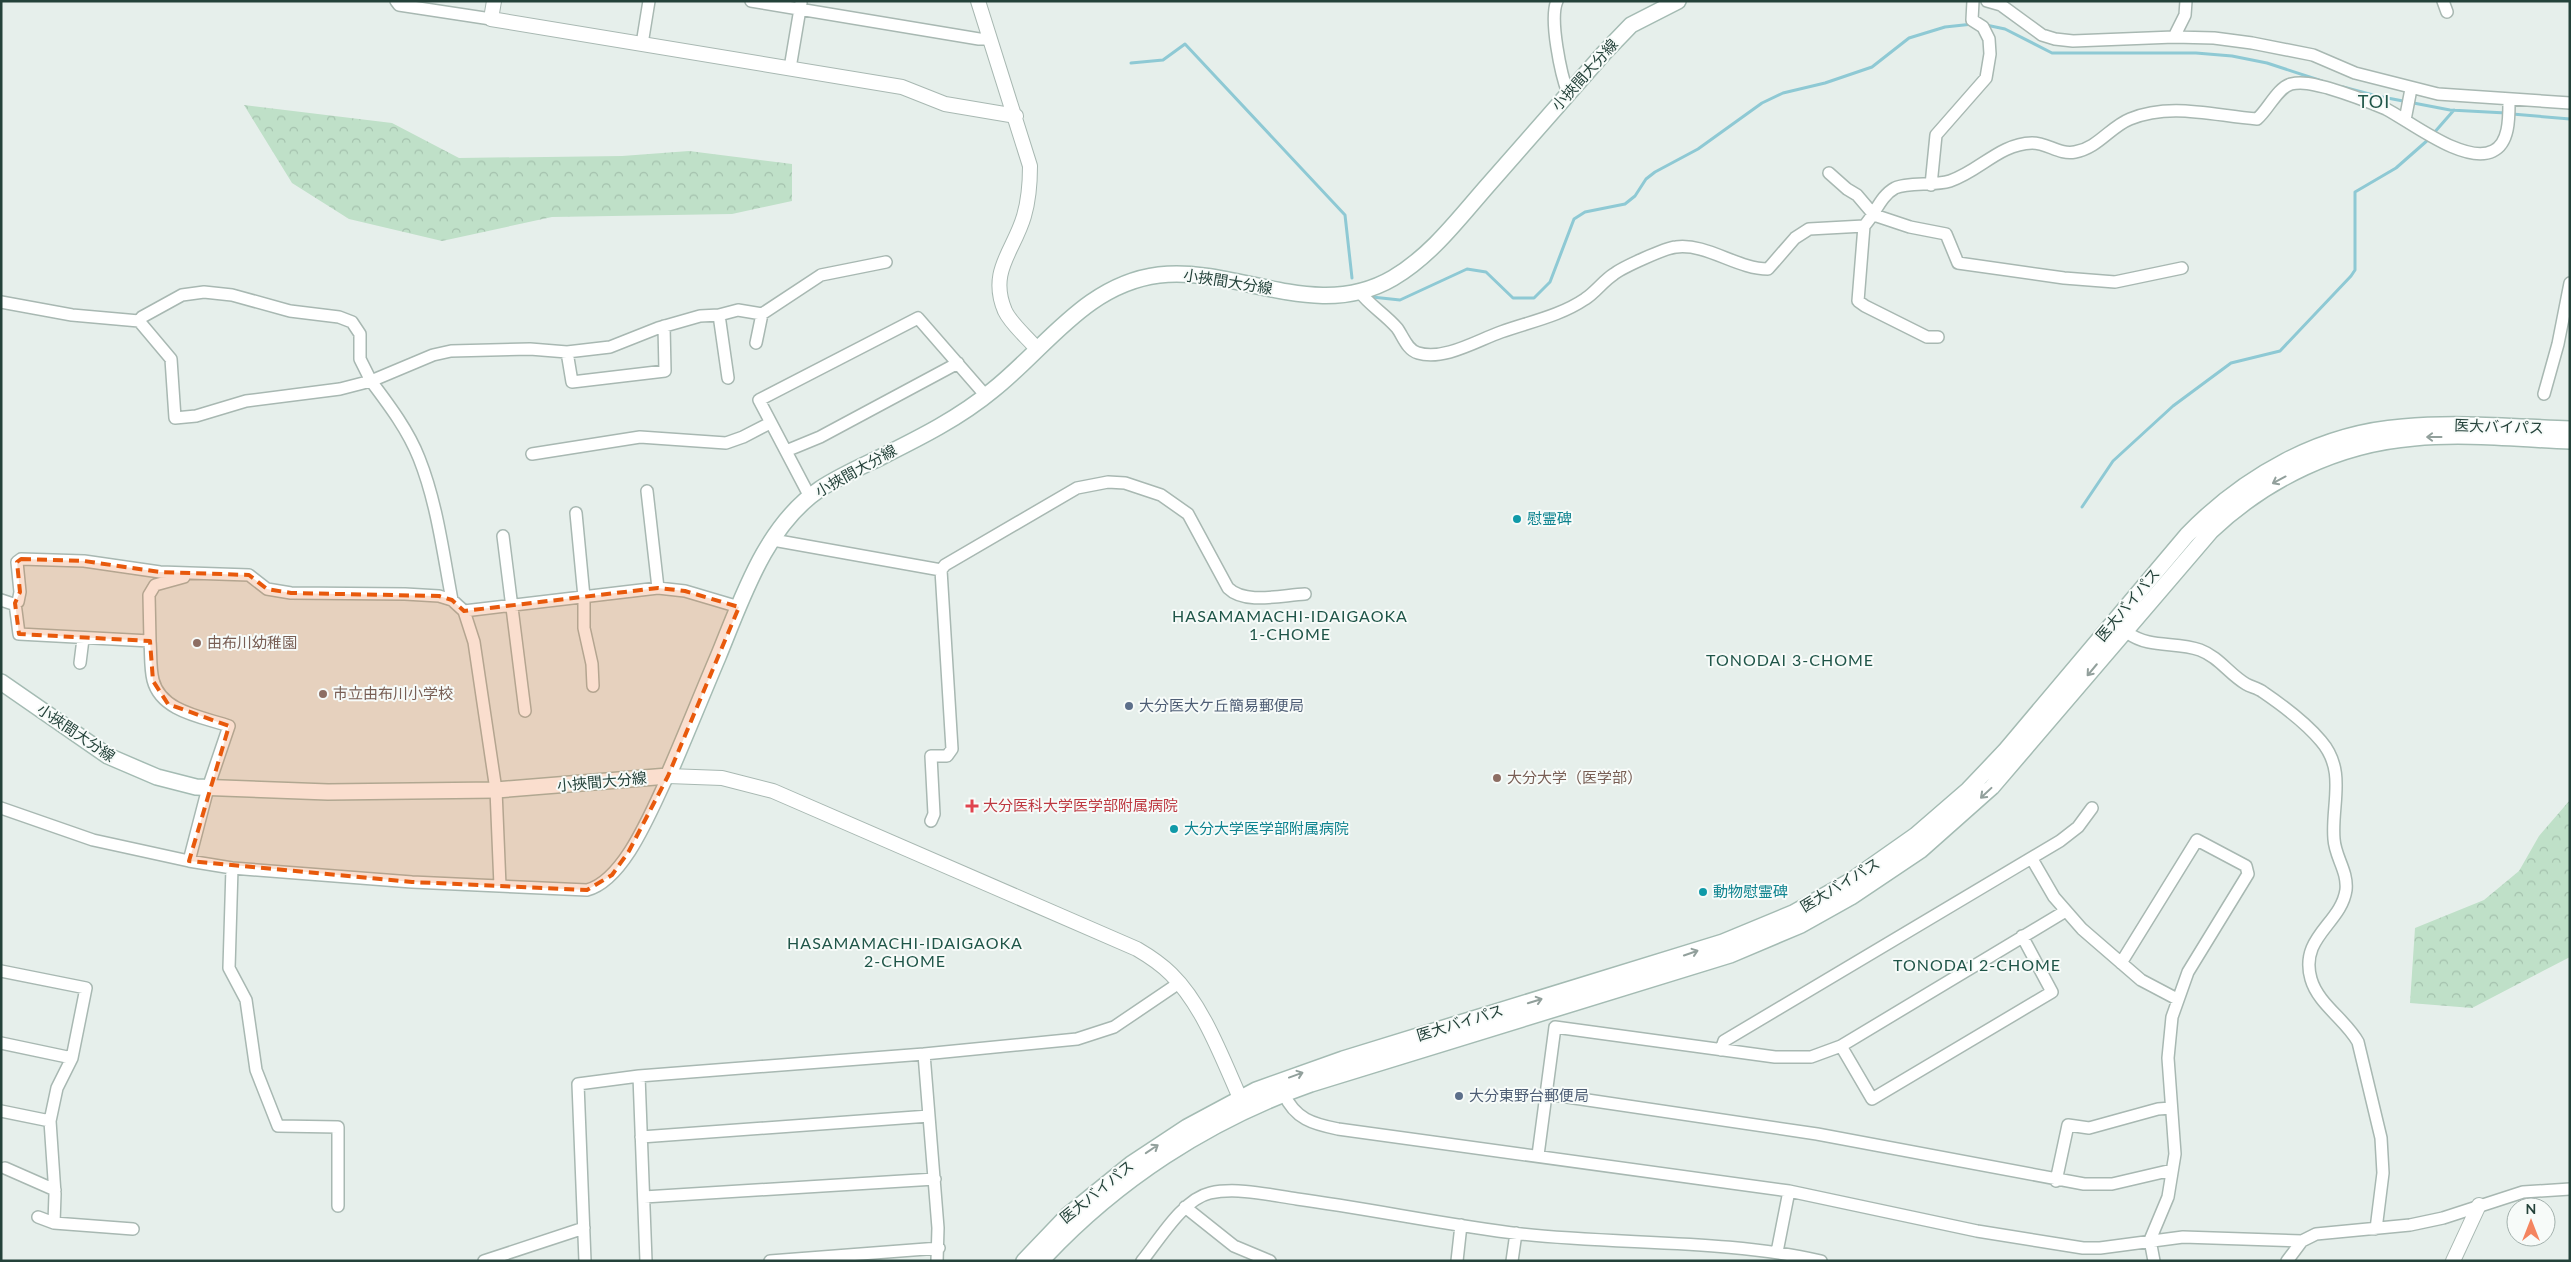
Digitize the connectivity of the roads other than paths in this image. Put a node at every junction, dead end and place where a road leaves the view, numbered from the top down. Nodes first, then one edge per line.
1 (396, 1) edge
2 (494, 1) edge
3 (649, 1) edge
4 (751, 1) edge
5 (978, 1) edge
6 (1557, 1) edge
7 (1678, 1) edge
8 (1973, 1) edge
9 (1987, 1) edge
10 (2186, 1) edge
11 (800, 5) edge
12 (491, 19) junction
13 (2174, 37) junction
14 (990, 39) junction
15 (642, 44) junction
16 (790, 68) junction
17 (2411, 90) junction
18 (1568, 93) junction
19 (2509, 99) junction
20 (2570, 103) edge
21 (1016, 116) junction
22 (2405, 120) junction
23 (1829, 173) dead end
24 (1931, 185) junction
25 (1874, 215) junction
26 (1864, 226) junction
27 (886, 262) dead end
28 (2182, 268) dead end
29 (2570, 283) edge
30 (1359, 291) junction
31 (1, 302) edge
32 (762, 314) junction
33 (719, 315) junction
34 (138, 321) junction
35 (664, 326) junction
36 (1938, 337) dead end
37 (756, 343) dead end
38 (1037, 349) junction
39 (567, 352) junction
40 (958, 363) junction
41 (728, 378) dead end
42 (371, 381) junction
43 (2544, 394) dead end
44 (986, 396) junction
45 (770, 423) junction
46 (2570, 429) edge
47 (2570, 441) edge
48 (786, 451) junction
49 (532, 454) dead end
50 (647, 491) dead end
51 (810, 496) junction
52 (576, 513) dead end
53 (503, 536) dead end
54 (773, 540) junction
55 (942, 570) junction
56 (195, 574) junction
57 (658, 588) junction
58 (1305, 594) dead end
59 (584, 597) junction
60 (1, 600) edge
61 (452, 600) junction
62 (15, 602) junction
63 (513, 604) junction
64 (739, 607) junction
65 (464, 611) junction
66 (2128, 633) dead end
67 (84, 639) junction
68 (150, 641) junction
69 (80, 663) dead end
70 (1, 682) edge
71 (593, 686) dead end
72 (525, 711) dead end
73 (668, 776) junction
74 (208, 788) junction
75 (496, 790) junction
76 (1, 808) edge
77 (2092, 808) dead end
78 (931, 821) dead end
79 (2032, 859) junction
80 (189, 861) junction
81 (232, 868) junction
82 (500, 886) junction
83 (2064, 912) junction
84 (2022, 936) junction
85 (2121, 963) junction
86 (1, 971) edge
87 (1179, 983) junction
88 (2177, 999) junction
89 (1, 1043) edge
90 (1841, 1046) junction
91 (1721, 1050) junction
92 (924, 1054) junction
93 (72, 1058) junction
94 (639, 1076) junction
95 (1284, 1094) junction
96 (1547, 1094) junction
97 (1243, 1104) junction
98 (2171, 1108) junction
99 (1, 1112) edge
100 (929, 1116) junction
101 (50, 1121) junction
102 (641, 1137) junction
103 (1538, 1155) junction
104 (5, 1168) dead end
105 (2172, 1170) junction
106 (935, 1179) junction
107 (2056, 1181) junction
108 (55, 1190) junction
109 (2570, 1190) edge
110 (1789, 1191) junction
111 (644, 1197) junction
112 (338, 1206) dead end
113 (2479, 1206) junction
114 (1185, 1207) junction
115 (38, 1217) dead end
116 (54, 1223) junction
117 (1461, 1225) junction
118 (584, 1228) junction
119 (2376, 1228) junction
120 (133, 1229) dead end
121 (1516, 1233) junction
122 (2150, 1240) junction
123 (2302, 1241) junction
124 (939, 1248) junction
125 (1777, 1252) junction
126 (522, 1255) edge
127 (1145, 1257) edge
128 (484, 1261) edge
129 (585, 1261) edge
130 (646, 1261) edge
131 (770, 1261) edge
132 (937, 1261) edge
133 (1024, 1261) edge
134 (1041, 1261) edge
135 (1158, 1261) edge
136 (1270, 1261) edge
137 (1458, 1261) edge
138 (1512, 1261) edge
139 (1821, 1261) edge
140 (2154, 1261) edge
141 (2287, 1261) edge
142 (2453, 1261) edge

1 - 12 street
2 - 12 street
3 - 15 street
4 - 11 street
5 - 14 street
6 - 18 street
7 - 18 main road, 小挾間大分線
8 - 24 street
9 - 13 street
10 - 13 street
11 - 14 street
11 - 16 street
12 - 15 street
13 - 17 street
14 - 21 street
15 - 16 street
16 - 21 street
17 - 19 street
17 - 22 street
18 - 30 main road, 小挾間大分線
19 - 20 street
19 - 22 street
21 - 38 street
22 - 24 street
23 - 25 street
24 - 25 street
25 - 26 street
25 - 28 street
26 - 30 street
26 - 36 street
27 - 32 street
29 - 43 street
30 - 38 main road, 小挾間大分線
31 - 34 street
32 - 33 street
32 - 37 street
33 - 35 street
33 - 41 street
34 - 42 street
34 - 42 street
35 - 39 street
35 - 39 street
38 - 44 main road, 小挾間大分線
39 - 42 street
40 - 44 street
40 - 45 street
40 - 48 street
42 - 61 street
44 - 51 main road, 小挾間大分線
45 - 48 street
45 - 49 street
97 -> 46 main road, 医大バイパス
47 -> 95 main road, 医大バイパス
48 - 51 street
50 - 57 street
51 - 54 main road, 小挾間大分線
52 - 59 street
53 - 63 street
54 - 55 street
54 - 64 main road, 小挾間大分線
55 - 58 street
55 - 78 street
56 - 61 street
56 - 62 street
56 - 68 street
57 - 59 street
57 - 64 street
59 - 63 street
59 - 71 street
60 - 62 street
61 - 65 street
62 - 67 street
63 - 65 street
63 - 72 street
64 - 73 main road, 小挾間大分線
65 - 75 street
66 - 119 street
67 - 68 street
67 - 69 street
68 - 74 street
70 - 74 main road, 小挾間大分線
73 - 75 main road, 小挾間大分線
73 - 82 street
73 - 87 street
74 - 75 main road, 小挾間大分線
74 - 80 street
75 - 82 street
76 - 80 street
77 - 79 street
79 - 83 street
79 - 91 street
80 - 81 street
81 - 82 street
81 - 112 street
83 - 84 street
83 - 85 street
84 - 90 street
84 - 90 street
85 - 88 street
85 - 88 street
86 - 93 street
87 - 92 street
87 - 97 street
88 - 98 street
89 - 93 street
90 - 91 street
91 - 96 street
92 - 94 street
92 - 100 street
93 - 101 street
94 - 102 street
94 - 118 street
95 - 97 main road, 医大バイパス
95 - 103 street
96 - 103 street
96 - 107 street
133 -> 97 main road, 医大バイパス
97 - 134 main road, 医大バイパス
98 - 105 street
98 - 107 street
99 - 101 street
100 - 102 street
100 - 106 street
101 - 108 street
102 - 111 street
103 - 110 street
104 - 108 street
105 - 107 street
105 - 122 street
106 - 111 street
106 - 124 street
108 - 116 street
109 - 113 street
110 - 122 street
110 - 125 street
111 - 130 street
113 - 119 street
113 - 142 street
114 - 117 street
114 - 127 street
114 - 136 street
115 - 116 street
116 - 120 street
117 - 121 street
117 - 137 street
118 - 126 street
118 - 129 street
119 - 123 street
121 - 125 street
121 - 138 street
122 - 123 street
122 - 140 street
123 - 141 street
124 - 131 street
124 - 132 street
125 - 139 street
126 - 128 street
127 - 135 street

